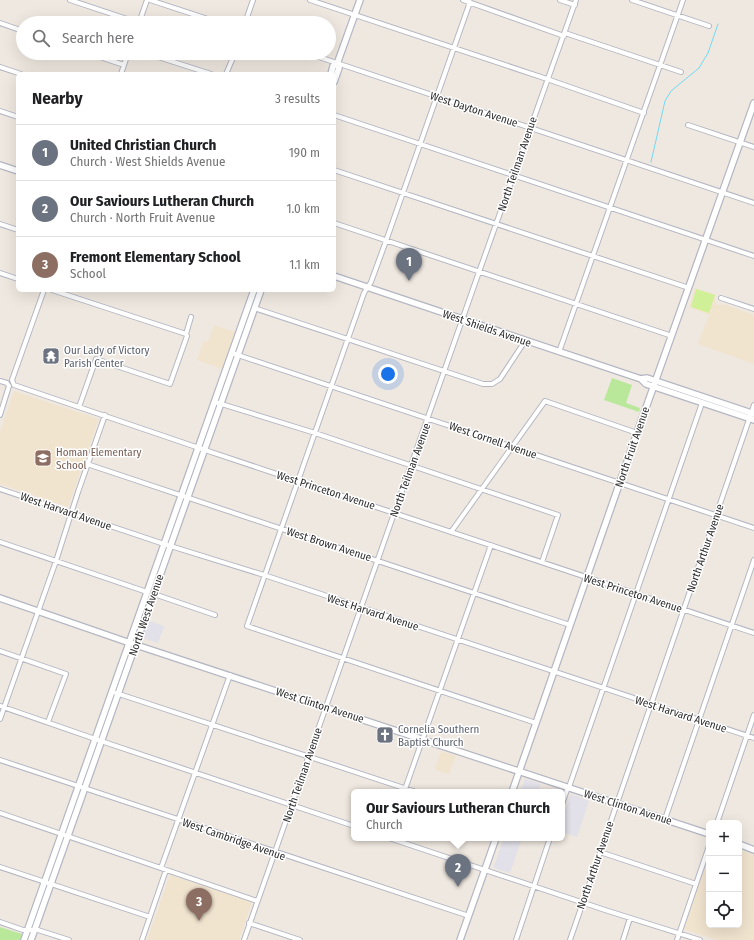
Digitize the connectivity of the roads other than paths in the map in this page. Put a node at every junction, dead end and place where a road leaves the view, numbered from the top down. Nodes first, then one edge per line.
1 (70, 0) edge
2 (147, 0) edge
3 (150, 0) edge
4 (252, 0) edge
5 (310, 0) edge
6 (360, 0) edge
7 (463, 0) edge
8 (560, 0) edge
9 (576, 0) edge
10 (632, 0) edge
11 (683, 0) edge
12 (470, 2) junction
13 (574, 5) junction
14 (355, 14) junction
15 (678, 15) junction
16 (118, 16) edge
17 (141, 16) edge
18 (199, 16) edge
19 (247, 16) edge
20 (0, 23) edge
21 (709, 26) dead end
22 (16, 29) edge
23 (564, 34) junction
24 (454, 48) junction
25 (109, 60) edge
26 (126, 60) edge
27 (168, 60) edge
28 (231, 60) edge
29 (326, 60) edge
30 (337, 64) junction
31 (124, 65) junction
32 (660, 66) junction
33 (0, 67) edge
34 (16, 72) edge
35 (122, 72) edge
36 (205, 72) edge
37 (227, 72) edge
38 (332, 72) edge
39 (681, 72) dead end
40 (336, 76) edge
41 (547, 79) junction
42 (437, 97) junction
43 (754, 103) edge
44 (0, 111) edge
45 (644, 113) junction
46 (16, 116) edge
47 (336, 117) edge
48 (688, 125) dead end
49 (531, 127) junction
50 (740, 142) junction
51 (419, 144) junction
52 (754, 147) edge
53 (626, 159) junction
54 (0, 165) edge
55 (16, 170) edge
56 (336, 171) edge
57 (513, 175) junction
58 (402, 192) junction
59 (723, 192) junction
60 (754, 203) edge
61 (610, 208) junction
62 (0, 224) edge
63 (336, 224) edge
64 (496, 224) junction
65 (16, 229) edge
66 (705, 240) junction
67 (386, 241) junction
68 (593, 256) junction
69 (754, 256) edge
70 (479, 272) junction
71 (0, 273) edge
72 (336, 277) edge
73 (16, 278) edge
74 (367, 287) junction
75 (689, 288) junction
76 (43, 292) edge
77 (58, 292) edge
78 (253, 292) edge
79 (260, 292) edge
80 (721, 298) dead end
81 (576, 304) junction
82 (254, 308) junction
83 (754, 309) edge
84 (191, 317) dead end
85 (462, 320) junction
86 (186, 334) junction
87 (672, 336) junction
88 (348, 339) junction
89 (525, 341) junction
90 (559, 352) junction
91 (235, 354) junction
92 (444, 371) junction
93 (0, 381) edge
94 (11, 384) junction
95 (655, 384) junction
96 (332, 386) junction
97 (218, 403) junction
98 (702, 403) junction
99 (728, 405) junction
100 (754, 405) edge
101 (79, 407) junction
102 (753, 413) edge
103 (0, 415) edge
104 (105, 416) junction
105 (428, 418) junction
106 (752, 420) edge
107 (314, 433) junction
108 (637, 433) junction
109 (512, 446) junction
110 (202, 449) junction
111 (88, 464) junction
112 (411, 466) junction
113 (298, 481) junction
114 (620, 483) junction
115 (0, 489) edge
116 (482, 490) junction
117 (184, 496) junction
118 (668, 499) junction
119 (72, 513) junction
120 (394, 513) junction
121 (716, 515) junction
122 (281, 528) junction
123 (754, 528) edge
124 (451, 532) junction
125 (0, 542) edge
126 (167, 545) junction
127 (491, 545) junction
128 (378, 560) junction
129 (754, 560) edge
130 (56, 561) junction
131 (542, 562) junction
132 (264, 575) junction
133 (587, 577) junction
134 (147, 592) junction
135 (474, 593) junction
136 (636, 593) junction
137 (154, 594) junction
138 (0, 598) edge
139 (361, 608) junction
140 (684, 609) junction
141 (38, 611) junction
142 (215, 615) dead end
143 (570, 625) junction
144 (731, 626) junction
145 (754, 632) edge
146 (458, 640) junction
147 (133, 643) junction
148 (0, 651) edge
149 (21, 658) junction
150 (343, 658) junction
151 (554, 672) junction
152 (230, 674) junction
153 (603, 688) junction
154 (440, 691) junction
155 (115, 692) junction
156 (651, 704) junction
157 (2, 706) edge
158 (326, 707) junction
159 (754, 715) edge
160 (0, 719) edge
161 (699, 721) junction
162 (48, 722) junction
163 (536, 723) junction
164 (212, 725) junction
165 (747, 736) junction
166 (754, 738) edge
167 (423, 739) junction
168 (98, 740) junction
169 (308, 756) junction
170 (0, 760) edge
171 (519, 771) junction
172 (195, 773) junction
173 (81, 787) junction
174 (568, 787) junction
175 (402, 789) edge
176 (405, 789) edge
177 (513, 789) edge
178 (565, 796) edge
179 (616, 803) junction
180 (292, 806) junction
181 (0, 813) edge
182 (665, 819) junction
183 (178, 820) junction
184 (718, 820) edge
185 (351, 825) edge
186 (706, 833) edge
187 (64, 835) junction
188 (398, 841) edge
189 (495, 841) edge
190 (549, 841) edge
191 (742, 845) edge
192 (754, 850) edge
193 (275, 852) junction
194 (600, 852) junction
195 (706, 855) edge
196 (0, 867) edge
197 (161, 868) junction
198 (166, 870) junction
199 (485, 870) junction
200 (48, 883) junction
201 (696, 884) junction
202 (533, 886) junction
203 (257, 901) junction
204 (583, 903) junction
205 (469, 916) junction
206 (150, 917) junction
207 (630, 918) junction
208 (0, 922) edge
209 (249, 923) junction
210 (28, 930) junction
211 (34, 930) junction
212 (679, 934) junction
213 (24, 940) edge
214 (31, 940) edge
215 (69, 940) edge
216 (142, 940) edge
217 (244, 940) edge
218 (300, 940) edge
219 (460, 940) edge
220 (516, 940) edge
221 (570, 940) edge
222 (623, 940) edge
223 (676, 940) edge
224 (700, 940) edge

1 - 16 street
2 - 17 street
3 - 18 street
4 - 19 street
5 - 14 street
6 - 14 main road
7 - 12 street
8 - 13 street
9 - 13 street, North Teilman Avenue
10 - 15 street
11 - 15 street
12 - 23 street
12 - 24 street
13 - 23 street, North Teilman Avenue
14 - 24 street
14 - 30 main road
15 - 21 street
15 - 32 street
20 - 22 street
23 - 32 street
23 - 41 street, North Teilman Avenue
24 - 41 street
24 - 42 street
25 - 31 street
26 - 31 street
27 - 36 street
28 - 37 street
29 - 30 street, West Dayton Avenue
30 - 38 main road
30 - 40 main road
30 - 42 street, West Dayton Avenue
31 - 35 street
32 - 39 street
32 - 45 street
33 - 34 street
41 - 45 street
41 - 49 street, North Teilman Avenue
42 - 49 street, West Dayton Avenue
42 - 51 street
43 - 50 main road, North Fruit Avenue
44 - 46 street
45 - 53 street
47 - 51 street
48 - 50 street
49 - 53 street, West Dayton Avenue
49 - 57 street, North Teilman Avenue
50 - 52 street
50 - 59 main road, North Fruit Avenue
51 - 57 street
51 - 58 street
53 - 59 street, West Dayton Avenue
53 - 61 street
54 - 55 main road
56 - 58 street
57 - 61 street
57 - 64 street, North Teilman Avenue
58 - 64 street
58 - 67 street
59 - 60 street, West Dayton Avenue
59 - 66 main road, North Fruit Avenue
61 - 66 street
61 - 68 street
62 - 65 street
63 - 67 street
64 - 68 street
64 - 70 street, North Teilman Avenue
66 - 69 street
66 - 75 main road, North Fruit Avenue
67 - 70 street
67 - 74 street
68 - 75 street
68 - 81 street
70 - 81 street
70 - 85 street, North Teilman Avenue
71 - 73 street
72 - 74 main road, West Shields Avenue
74 - 85 main road, West Shields Avenue
74 - 88 street
75 - 87 main road, North Fruit Avenue
76 - 94 street
77 - 86 street
78 - 91 main road, North West Avenue
79 - 82 main road, North West Avenue
80 - 83 street
81 - 87 street
81 - 90 street
82 - 88 street
82 - 91 main road, North West Avenue
84 - 86 street
85 - 89 main road, West Shields Avenue
85 - 92 street, North Teilman Avenue
86 - 101 street
87 - 95 main road, North Fruit Avenue
88 - 92 street
88 - 96 street
89 - 90 main road, West Shields Avenue
89 - 92 street
90 - 95 main road, West Shields Avenue
91 - 96 street, West Cornell Avenue
91 - 97 main road, North West Avenue
92 - 105 street, North Teilman Avenue
93 - 94 street, West Princeton Avenue
94 - 101 street, West Princeton Avenue
94 - 103 street
95 - 98 main road, West Shields Avenue
95 - 99 main road, West Shields Avenue
95 - 108 main road, North Fruit Avenue
96 - 105 street, West Cornell Avenue
96 - 107 street
97 - 107 street
97 - 110 main road, North West Avenue
98 - 99 main road
98 - 106 main road, West Shields Avenue
98 - 118 street
99 - 102 main road, West Shields Avenue
100 - 102 street, North Arthur Avenue
101 - 104 street, West Princeton Avenue
102 - 106 street, North Arthur Avenue
104 - 110 street, West Princeton Avenue
104 - 111 street
105 - 109 street, West Cornell Avenue
105 - 112 street, North Teilman Avenue
106 - 121 street, North Arthur Avenue
107 - 112 street
107 - 113 street
108 - 109 street
108 - 114 main road, North Fruit Avenue
109 - 114 street, West Cornell Avenue
109 - 116 street
110 - 113 street, West Princeton Avenue
110 - 117 main road, North West Avenue
111 - 117 street, West Brown Avenue
111 - 119 street
112 - 116 street
112 - 120 street, North Teilman Avenue
113 - 120 street, West Princeton Avenue
113 - 122 street
114 - 118 street, West Cornell Avenue
114 - 133 main road, North Fruit Avenue
115 - 119 street, West Harvard Avenue
116 - 124 street
116 - 131 street
117 - 122 street, West Brown Avenue
117 - 126 main road, North West Avenue
118 - 121 street, West Cornell Avenue
118 - 136 street
119 - 126 street, West Harvard Avenue
119 - 130 street
120 - 124 street, West Princeton Avenue
120 - 128 street, North Teilman Avenue
121 - 123 street, West Cornell Avenue
121 - 140 street, North Arthur Avenue
122 - 128 street, West Brown Avenue
122 - 132 street
124 - 127 street, West Princeton Avenue
125 - 130 street
126 - 132 street, West Harvard Avenue
126 - 134 main road, North West Avenue
126 - 137 main road, North West Avenue
127 - 131 street, West Princeton Avenue
127 - 135 street
128 - 135 street, West Brown Avenue
128 - 139 street, North Teilman Avenue
129 - 144 street
130 - 134 street
130 - 141 street
131 - 133 street, West Princeton Avenue
132 - 139 street, West Harvard Avenue
132 - 150 street
133 - 136 street, West Princeton Avenue
133 - 143 main road, North Fruit Avenue
134 - 147 main road, North West Avenue
135 - 143 street, West Brown Avenue
135 - 146 street
136 - 140 street, West Princeton Avenue
136 - 153 street
137 - 142 street
137 - 147 main road, North West Avenue
138 - 141 main road, West Clinton Avenue
139 - 146 street, West Harvard Avenue
139 - 150 street, North Teilman Avenue
140 - 144 street, West Princeton Avenue
140 - 156 street, North Arthur Avenue
141 - 147 main road, West Clinton Avenue
141 - 149 street
143 - 151 main road, North Fruit Avenue
144 - 145 street, West Princeton Avenue
144 - 161 street
146 - 151 street, West Harvard Avenue
146 - 154 street
147 - 152 main road, West Clinton Avenue
147 - 155 main road, North West Avenue
148 - 149 street
149 - 157 street
149 - 162 street
150 - 154 street
150 - 158 street, North Teilman Avenue
151 - 153 street, West Harvard Avenue
151 - 163 main road, North Fruit Avenue
152 - 158 main road, West Clinton Avenue
152 - 164 street
153 - 156 street, West Harvard Avenue
153 - 174 street
154 - 163 street
154 - 167 street
155 - 164 street
155 - 168 main road, North West Avenue
156 - 161 street, West Harvard Avenue
156 - 179 street, North Arthur Avenue
157 - 160 street
157 - 162 street
158 - 167 main road, West Clinton Avenue
158 - 169 street, North Teilman Avenue
159 - 165 street
161 - 165 street, West Harvard Avenue
161 - 182 street
162 - 168 street
163 - 171 main road, North Fruit Avenue
164 - 169 street
164 - 172 street
165 - 166 street, West Harvard Avenue
165 - 184 street
167 - 171 main road, West Clinton Avenue
167 - 176 street
168 - 172 street
168 - 173 main road, North West Avenue
169 - 175 street
169 - 180 street, North Teilman Avenue
170 - 173 street, West Cambridge Avenue
171 - 174 main road, West Clinton Avenue
171 - 177 main road, North Fruit Avenue
172 - 180 street
172 - 183 street
173 - 183 street, West Cambridge Avenue
173 - 187 main road, North West Avenue
174 - 178 street
174 - 179 main road, West Clinton Avenue
179 - 182 main road, West Clinton Avenue
179 - 194 street, North Arthur Avenue
180 - 185 street
180 - 193 street, North Teilman Avenue
181 - 187 street
182 - 186 main road, West Clinton Avenue
183 - 193 street, West Cambridge Avenue
183 - 197 street
187 - 197 street
187 - 200 main road, North West Avenue
188 - 199 street
189 - 199 main road
190 - 202 street
191 - 192 main road
193 - 203 street, North Teilman Avenue
193 - 205 street, West Cambridge Avenue
194 - 201 street
194 - 204 street, North Arthur Avenue
195 - 201 street
196 - 200 street
197 - 198 street
198 - 203 street
198 - 206 street
199 - 202 street
199 - 205 main road
200 - 206 street
200 - 210 main road, North West Avenue
200 - 211 main road, North West Avenue
201 - 212 street
202 - 204 street
202 - 220 street
203 - 209 street, North Teilman Avenue
204 - 207 street
204 - 221 street, North Arthur Avenue
205 - 219 main road
206 - 216 street
207 - 212 street
207 - 222 street
208 - 210 street
209 - 217 street, North Teilman Avenue
209 - 218 street
210 - 211 street
210 - 213 main road, North West Avenue
211 - 214 main road, North West Avenue
211 - 215 street
212 - 223 street
212 - 224 street

